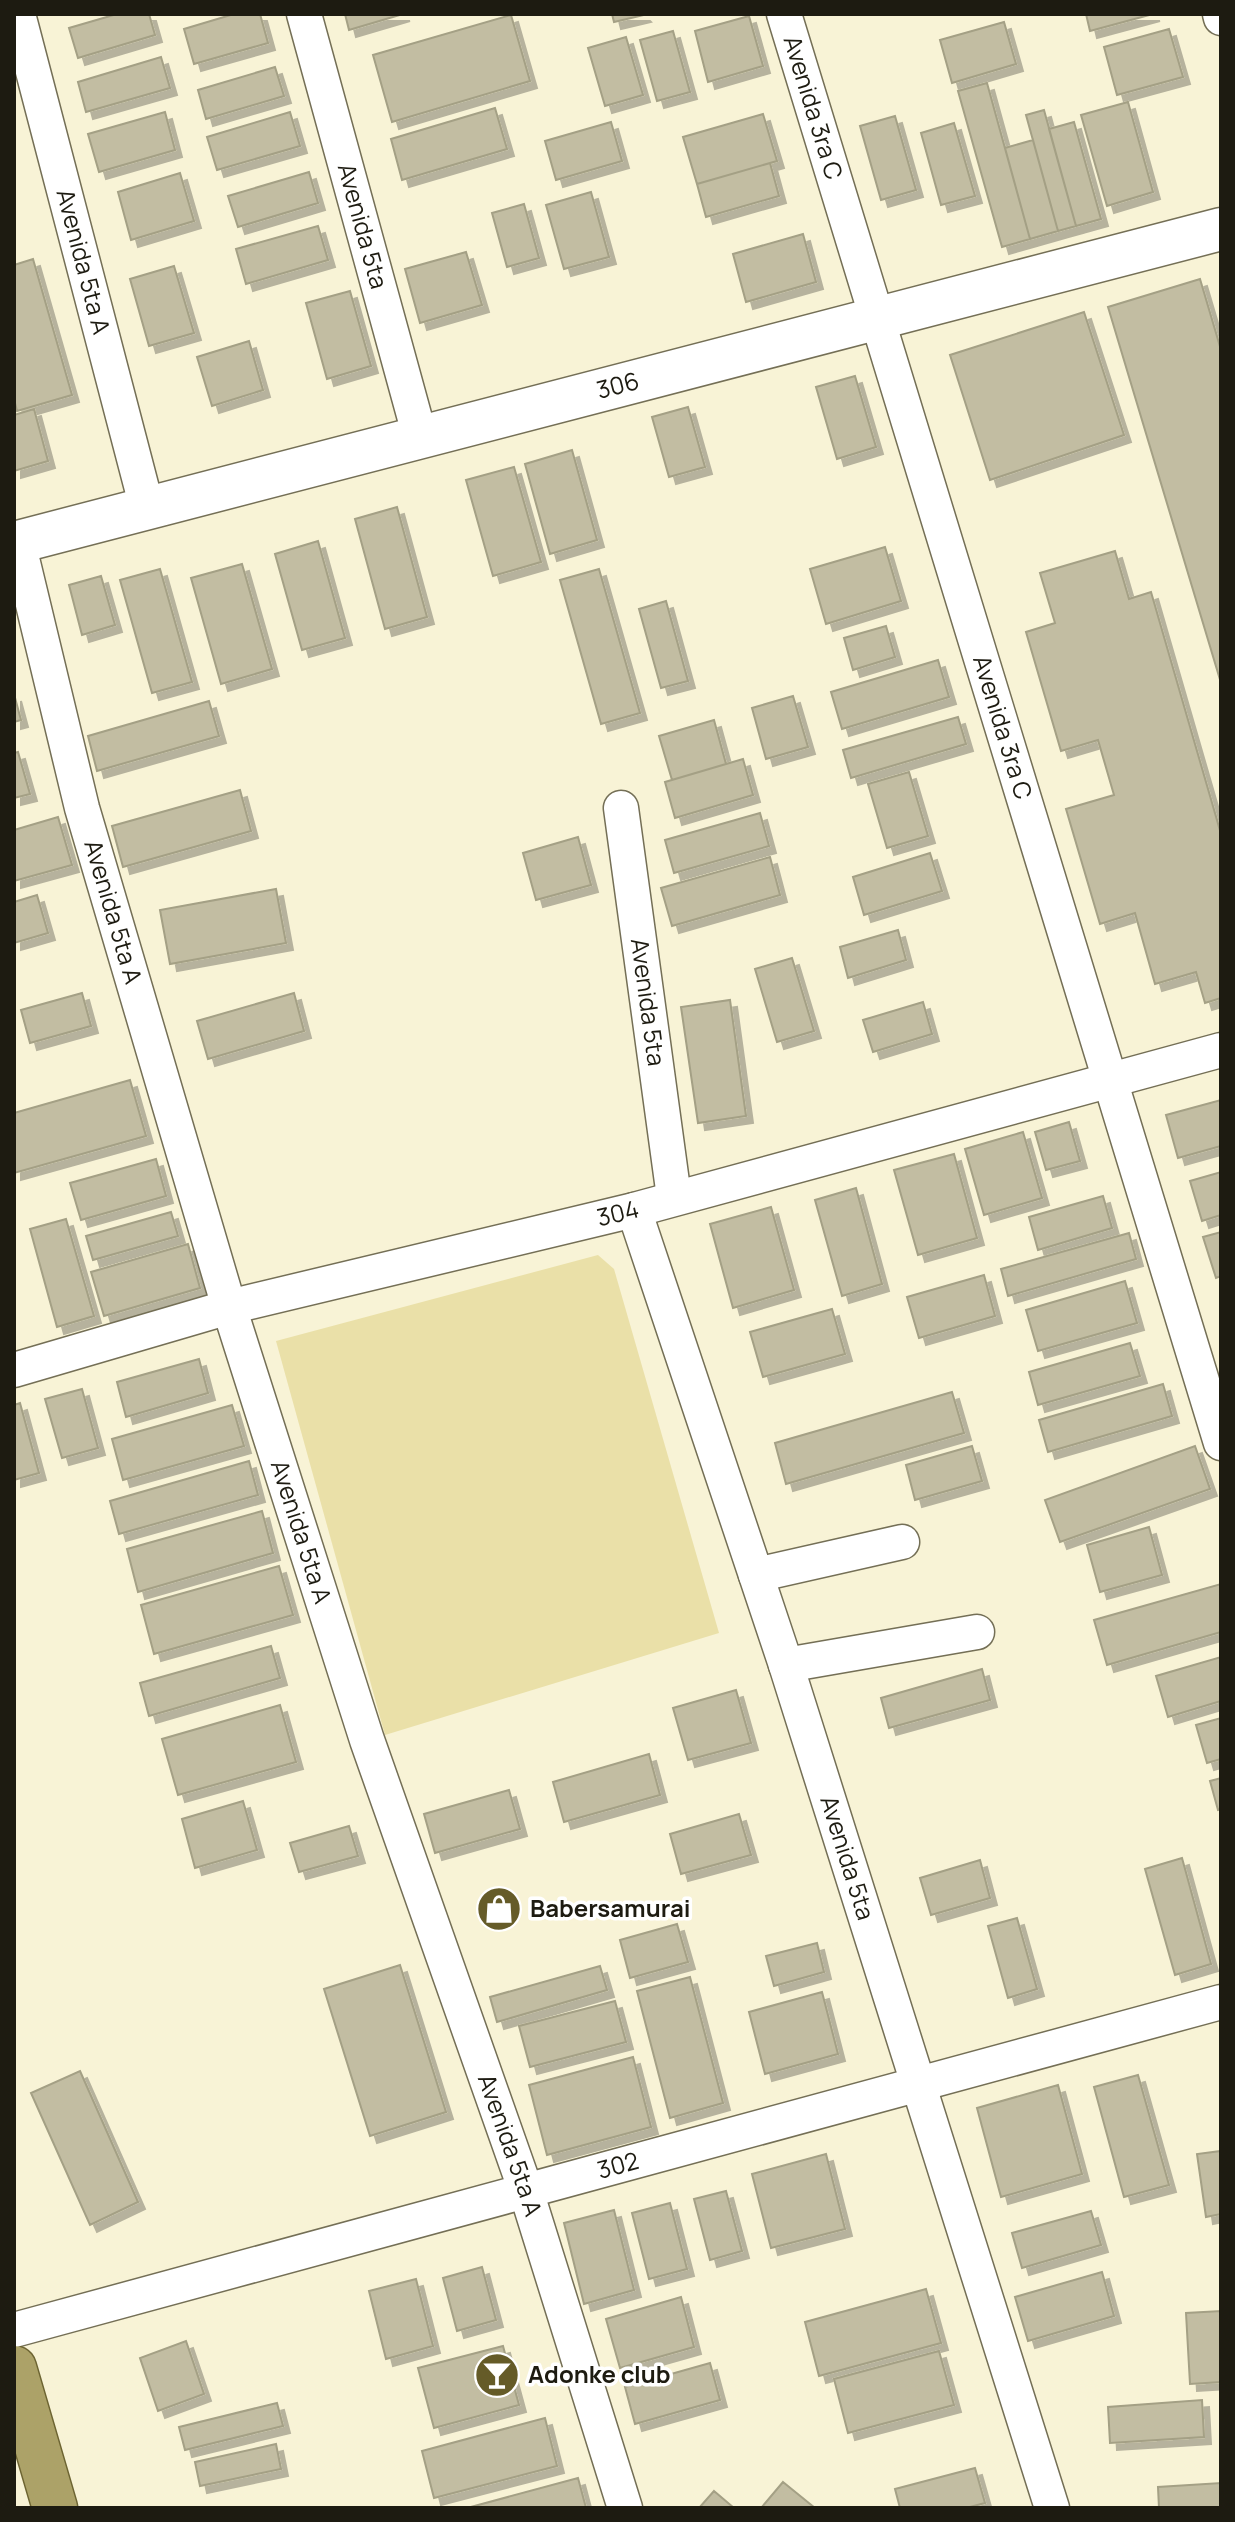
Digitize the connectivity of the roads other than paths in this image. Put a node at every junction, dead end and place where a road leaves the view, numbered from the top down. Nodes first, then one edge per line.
1 (18, 14) edge
2 (304, 14) edge
3 (784, 14) edge
4 (1221, 229) edge
5 (876, 317) junction
6 (420, 437) junction
7 (147, 508) junction
8 (16, 542) edge
9 (621, 808) dead end
10 (1221, 1050) edge
11 (1108, 1082) junction
12 (674, 1197) junction
13 (634, 1210) junction
14 (229, 1307) junction
15 (14, 1370) edge
16 (1221, 1443) edge
17 (902, 1542) dead end
18 (756, 1575) junction
19 (977, 1632) dead end
20 (786, 1665) junction
21 (1221, 2002) edge
22 (919, 2083) junction
23 (526, 2191) junction
24 (14, 2330) edge
25 (14, 2368) edge
26 (55, 2508) edge
27 (625, 2508) edge
28 (1052, 2508) edge

1 - 7 street, Avenida 5ta A
2 - 6 street, Avenida 5ta
3 - 5 street, Avenida 3ra C
4 - 5 street, 306
5 - 6 street, 306
5 - 11 street, Avenida 3ra C
6 - 7 street, 306
7 - 8 street, 306
8 - 14 street, Avenida 5ta A
9 - 12 street, Avenida 5ta
10 - 11 street, 304
11 - 12 street, 304
11 - 16 street, Avenida 3ra C
12 - 13 street, 304
13 - 14 street, 304
13 - 18 street, Avenida 5ta
14 - 15 street, 304
14 - 23 street, Avenida 5ta A
17 - 18 street
18 - 20 street, Avenida 5ta
19 - 20 street
20 - 22 street, Avenida 5ta
21 - 22 street, 302
22 - 23 street, 302
22 - 28 street, Avenida 5ta
23 - 24 street, 302
23 - 27 street, Avenida 5ta A
25 - 26 highway

